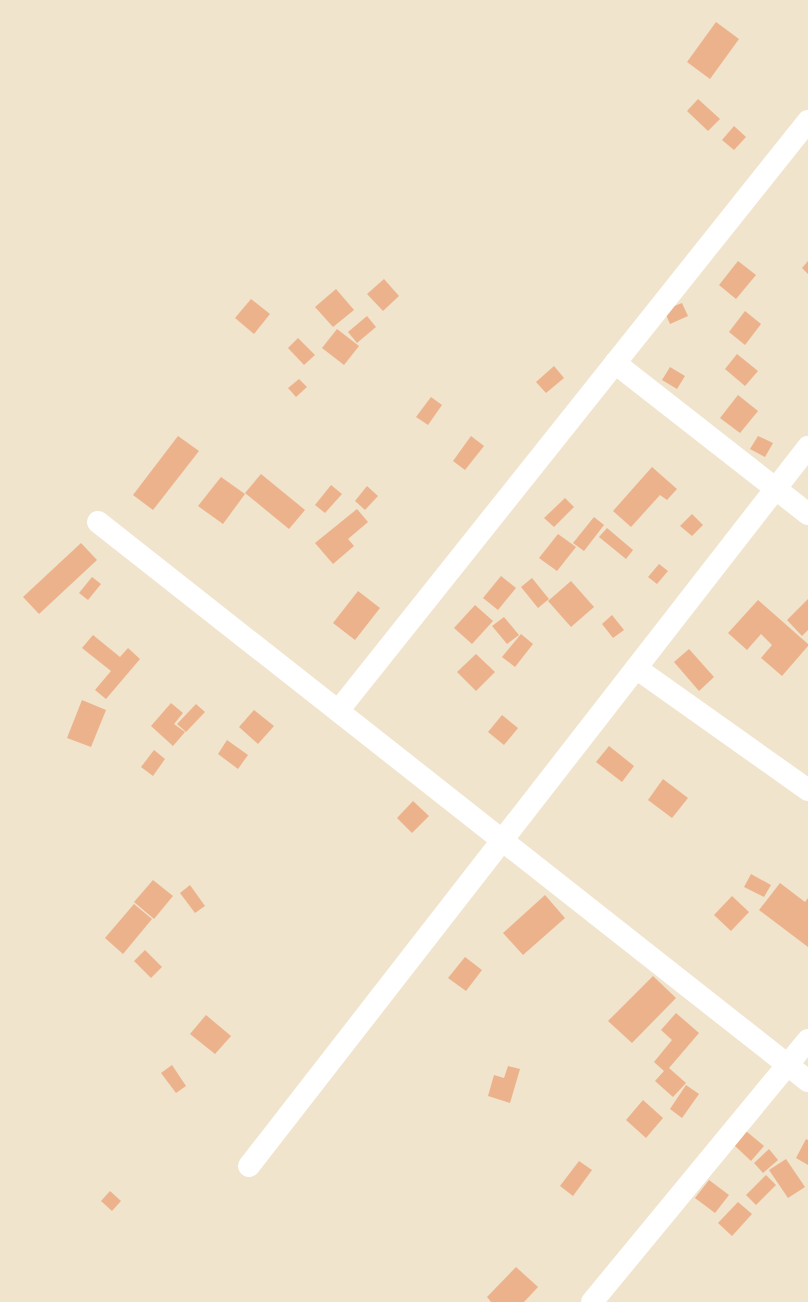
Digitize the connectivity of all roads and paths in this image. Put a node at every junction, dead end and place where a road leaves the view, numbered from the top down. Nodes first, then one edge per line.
1 (808, 121) edge
2 (615, 363) junction
3 (808, 447) edge
4 (776, 489) junction
5 (808, 514) edge
6 (98, 522) dead end
7 (636, 668) junction
8 (338, 711) junction
9 (808, 790) edge
10 (502, 840) junction
11 (808, 1040) edge
12 (788, 1065) junction
13 (808, 1081) edge
14 (250, 1166) dead end
15 (592, 1302) edge

1 - 2 street
2 - 4 street
2 - 8 street
3 - 4 street
4 - 5 street
4 - 7 street
6 - 8 street
7 - 9 street
7 - 10 street
8 - 10 street
10 - 12 street
10 - 14 street
11 - 12 street
12 - 13 street
12 - 15 street

